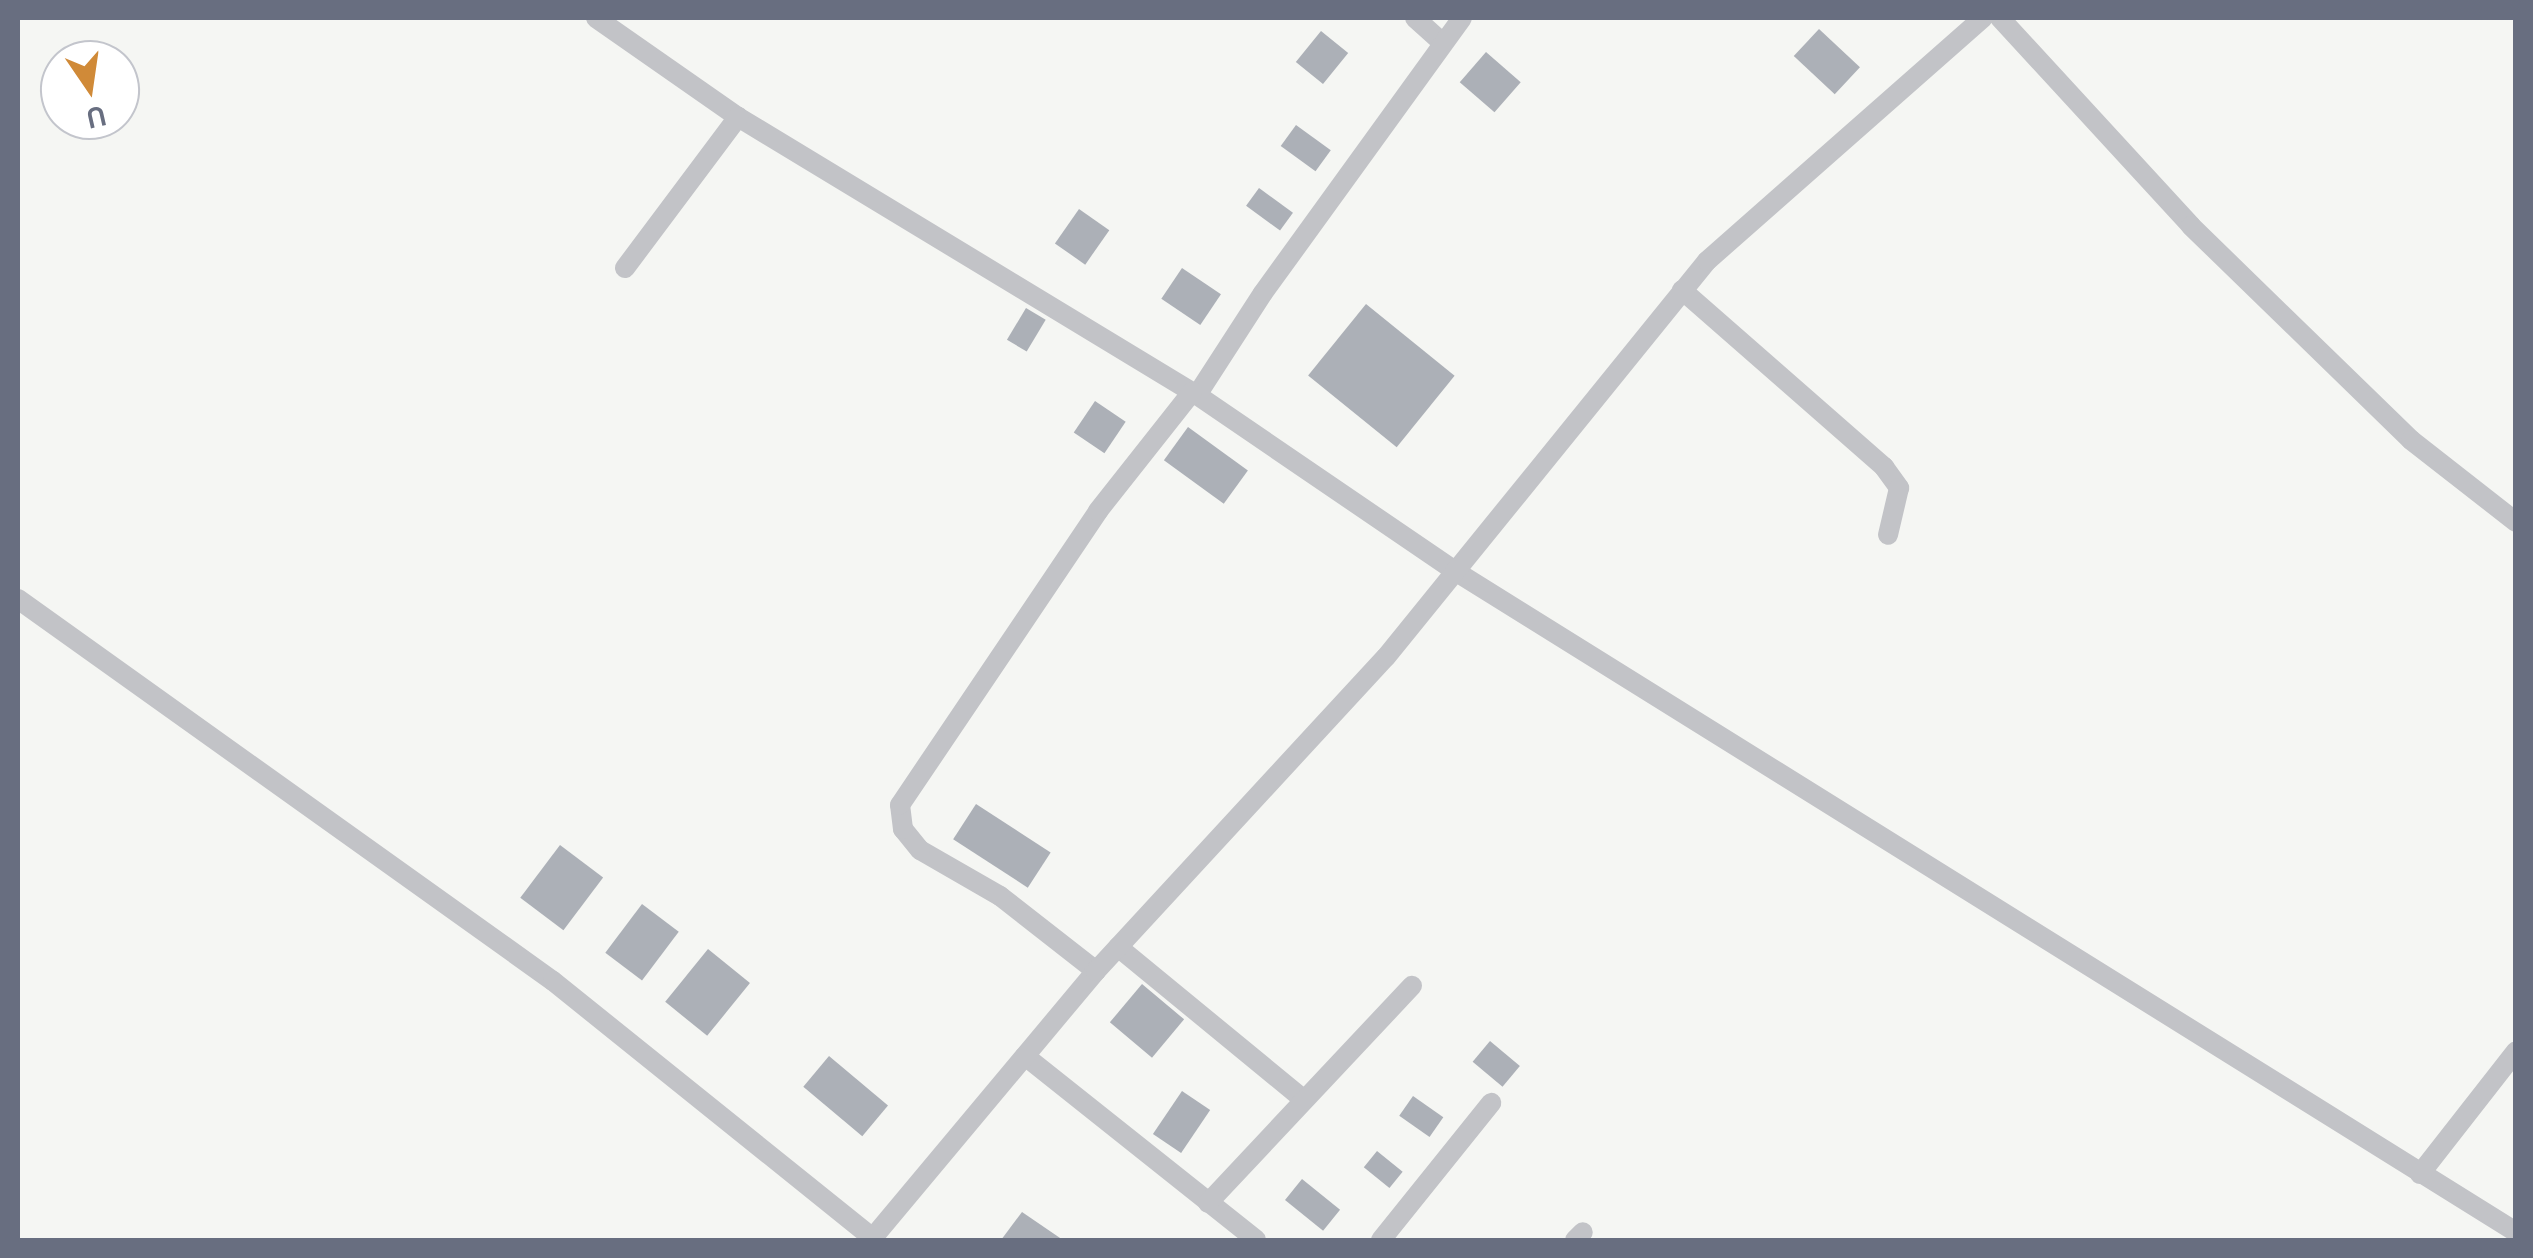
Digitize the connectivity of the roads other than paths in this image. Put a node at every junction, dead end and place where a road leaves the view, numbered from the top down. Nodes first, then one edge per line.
1 (596, 18) edge
2 (1415, 18) edge
3 (1462, 18) edge
4 (1983, 18) edge
5 (2000, 18) edge
6 (1442, 42) junction
7 (738, 117) junction
8 (625, 268) dead end
9 (1682, 290) junction
10 (1202, 385) junction
11 (2516, 522) edge
12 (1888, 534) dead end
13 (1455, 571) junction
14 (18, 599) edge
15 (1118, 947) junction
16 (1096, 971) junction
17 (1412, 986) dead end
18 (2516, 1052) edge
19 (1024, 1056) junction
20 (1303, 1099) junction
21 (1491, 1103) dead end
22 (2420, 1174) junction
23 (1208, 1203) junction
24 (2516, 1232) edge
25 (872, 1239) edge
26 (1256, 1240) edge
27 (1382, 1240) edge

1 - 7 street
2 - 6 street
3 - 6 street
4 - 9 street
5 - 11 street
6 - 10 street
7 - 8 street
7 - 10 street
9 - 12 street
9 - 13 street
10 - 13 street
10 - 16 street
13 - 15 street
13 - 22 street
14 - 25 street
15 - 16 street
15 - 20 street
16 - 19 street
17 - 20 street
18 - 22 street
19 - 23 street
19 - 25 street
20 - 23 street
21 - 27 street
22 - 24 street
23 - 26 street

